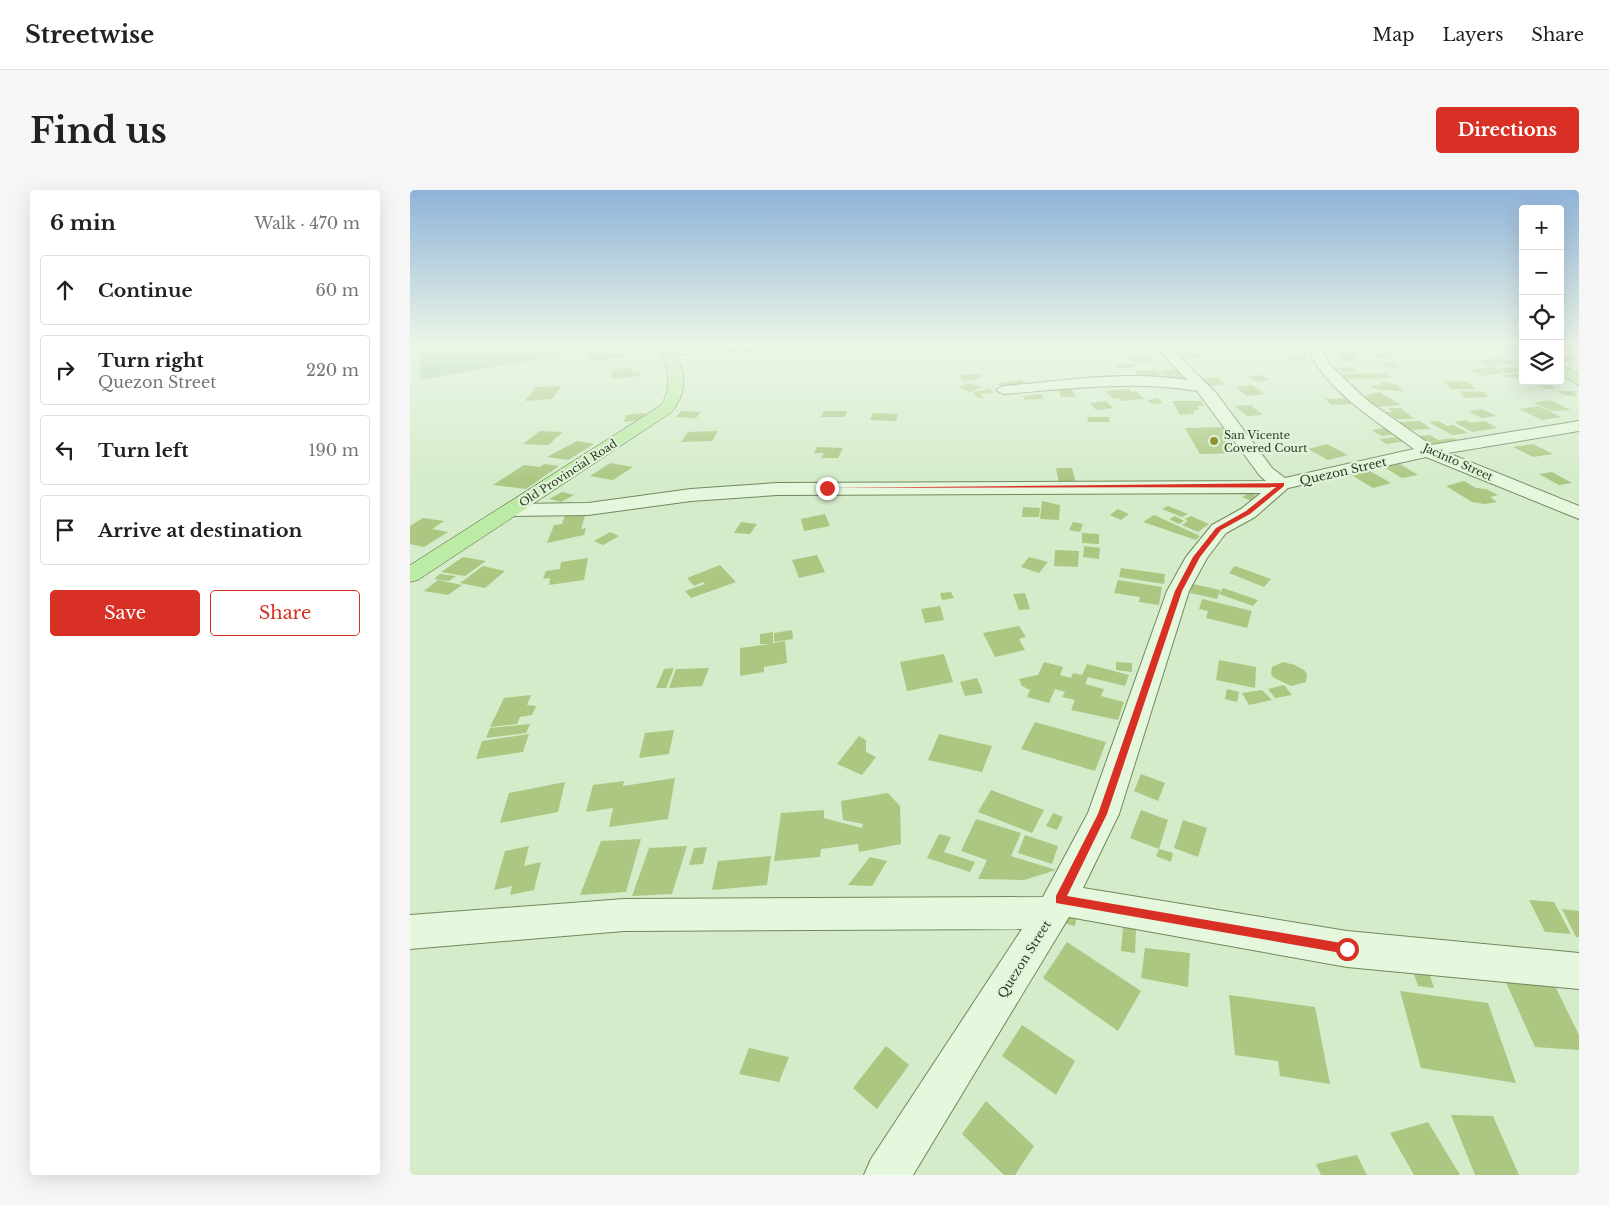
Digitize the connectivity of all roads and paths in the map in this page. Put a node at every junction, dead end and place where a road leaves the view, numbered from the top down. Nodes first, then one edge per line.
1 (675, 390) edge
2 (1205, 390) edge
3 (1348, 390) edge
4 (1579, 426) edge
5 (1428, 451) junction
6 (1282, 484) junction
7 (512, 510) junction
8 (1579, 513) edge
9 (410, 575) edge
10 (1057, 906) junction
11 (410, 932) edge
12 (1579, 971) edge
13 (888, 1175) edge

1 - 7 main road, Old Provincial Road
2 - 6 street
3 - 5 street, Jacinto Street
4 - 5 street, Quezon Street
5 - 6 street, Quezon Street
5 - 8 street, Jacinto Street
6 - 7 street
6 - 10 street, Quezon Street
7 - 9 main road, Old Provincial Road
10 - 11 street
10 - 12 street
10 - 13 street, Quezon Street

